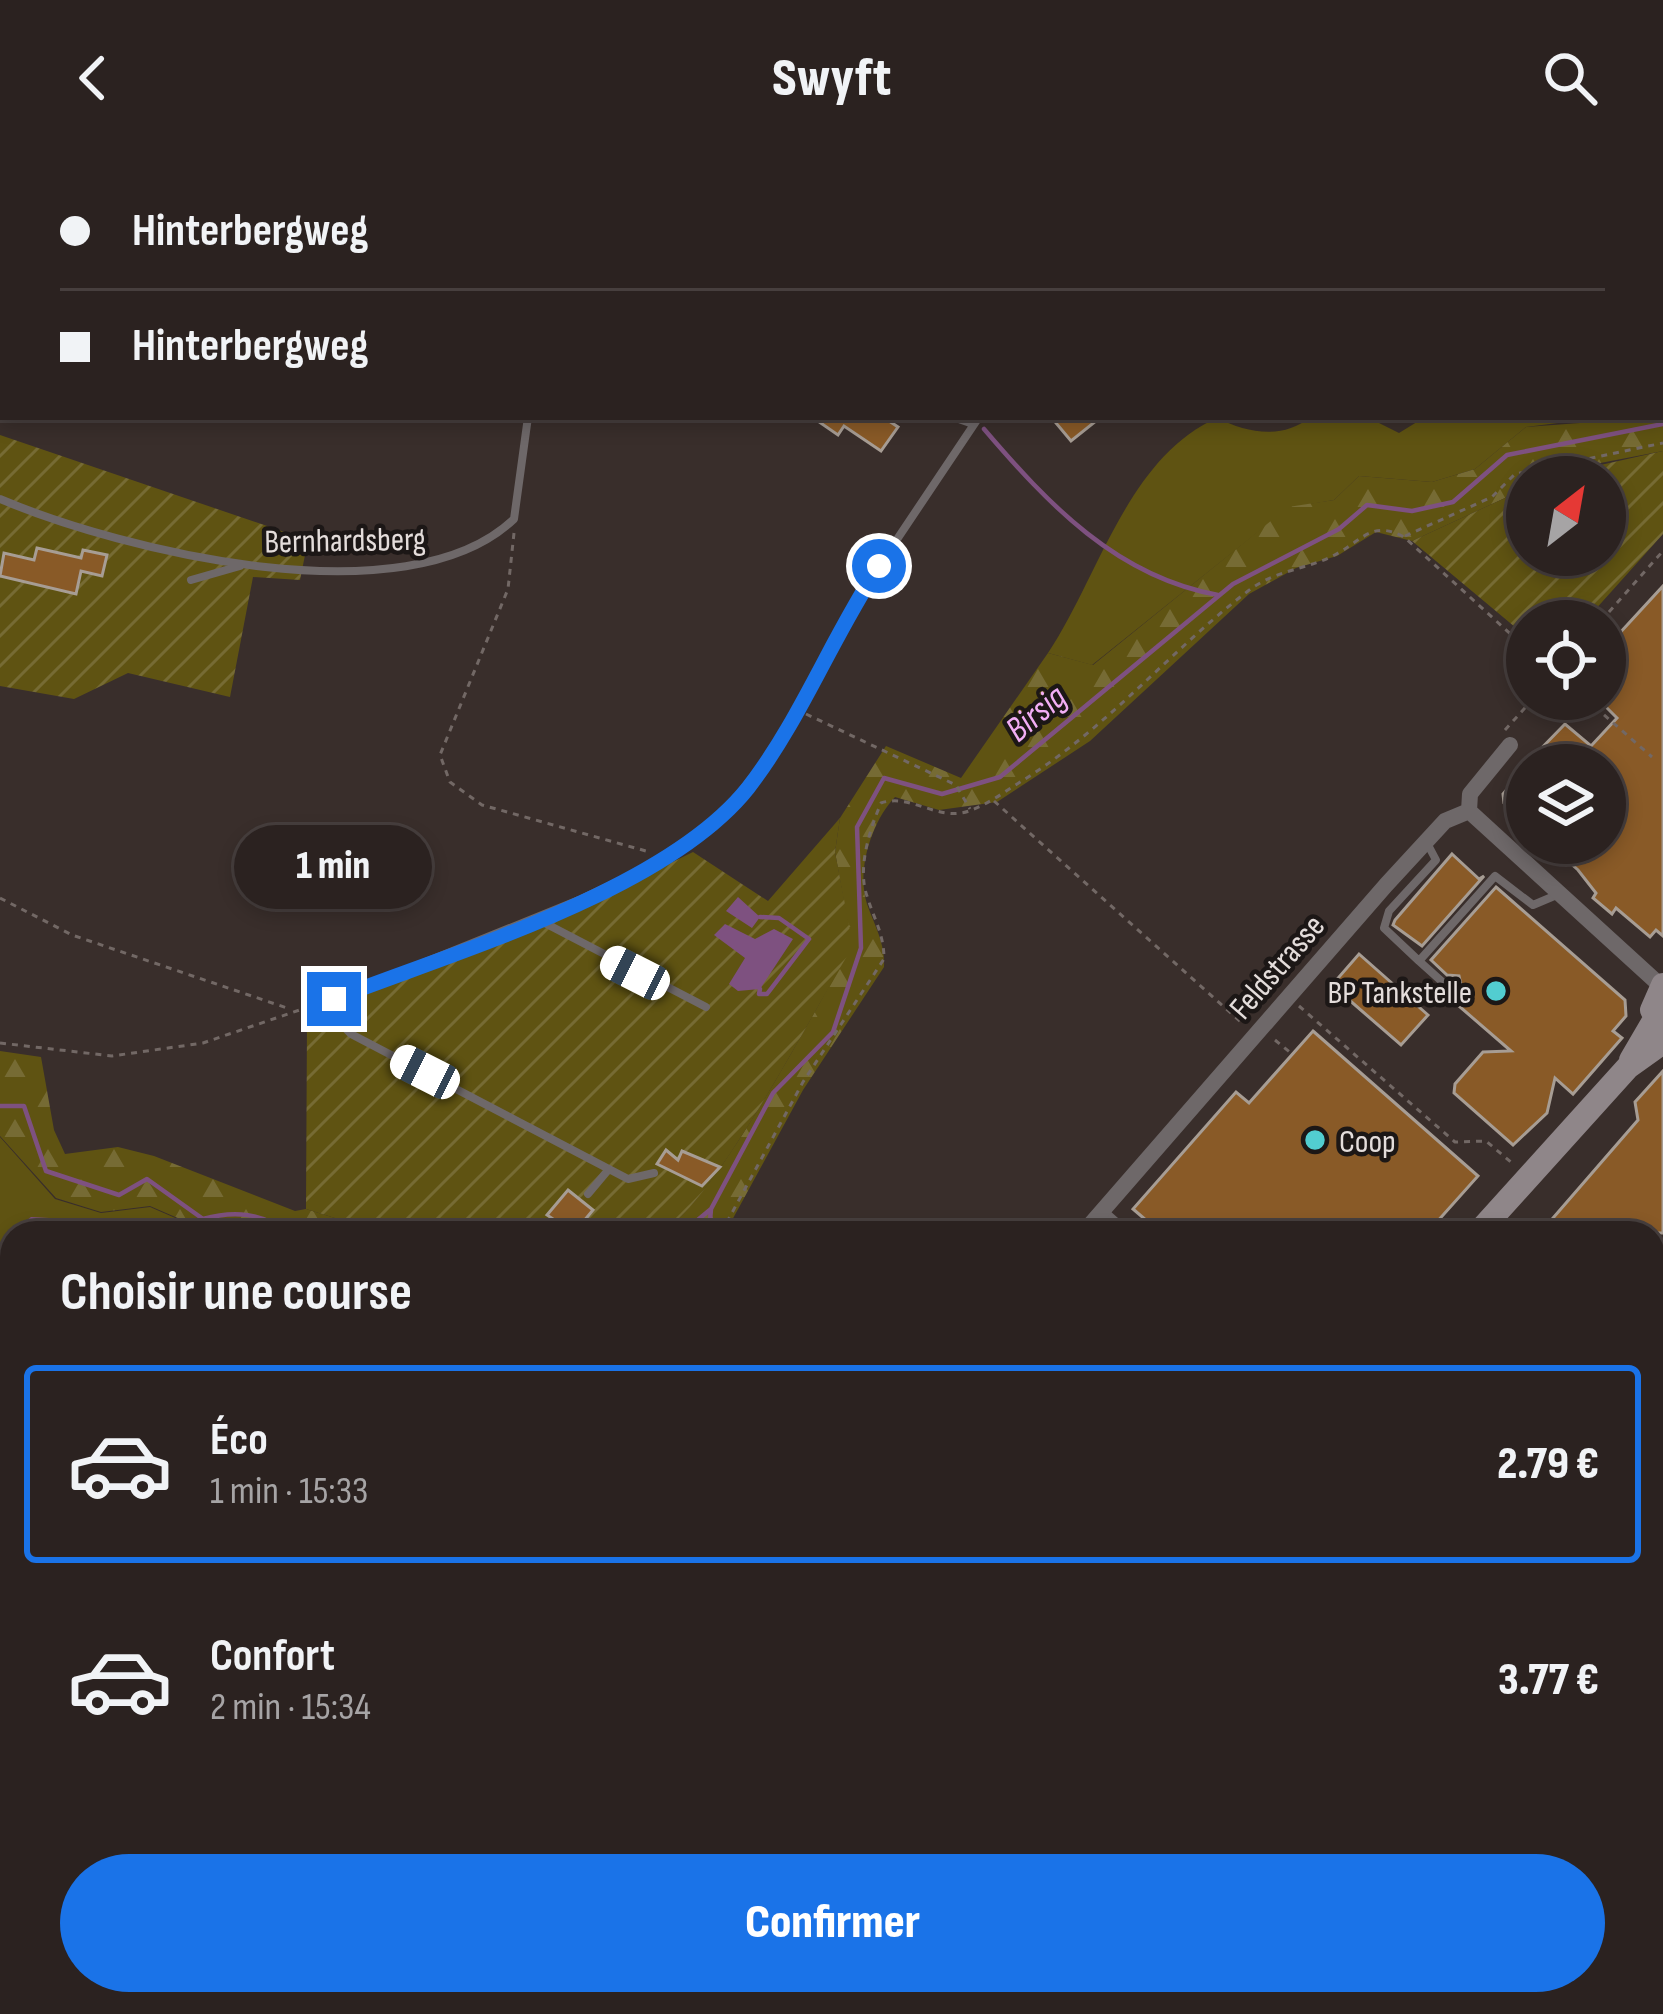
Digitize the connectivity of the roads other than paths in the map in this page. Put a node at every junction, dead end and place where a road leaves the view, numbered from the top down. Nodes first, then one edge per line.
1 (528, 420) edge
2 (976, 421) edge
3 (0, 499) edge
4 (242, 565) junction
5 (191, 580) dead end
6 (1506, 751) edge
7 (1469, 811) junction
8 (1426, 842) junction
9 (1560, 894) junction
10 (536, 918) junction
11 (1419, 961) junction
12 (1453, 981) dead end
13 (1662, 986) edge
14 (706, 1007) dead end
15 (1660, 1030) edge
16 (609, 1169) junction
17 (655, 1173) dead end
18 (588, 1194) dead end
19 (1103, 1210) junction
20 (1093, 1221) edge
21 (1115, 1221) edge
22 (1488, 1221) edge

1 - 4 lane, Bernhardsberg
2 - 10 lane
3 - 4 lane, Bernhardsberg
4 - 5 lane
6 - 7 street, Feldstrasse
7 - 8 street, Feldstrasse
7 - 9 street
8 - 11 lane
8 - 19 street, Feldstrasse
9 - 11 lane
9 - 13 street
10 - 14 lane
10 - 16 lane
11 - 12 lane
13 - 15 main road
15 - 22 main road
16 - 17 lane
16 - 18 lane
19 - 20 street, Feldstrasse
19 - 21 lane

